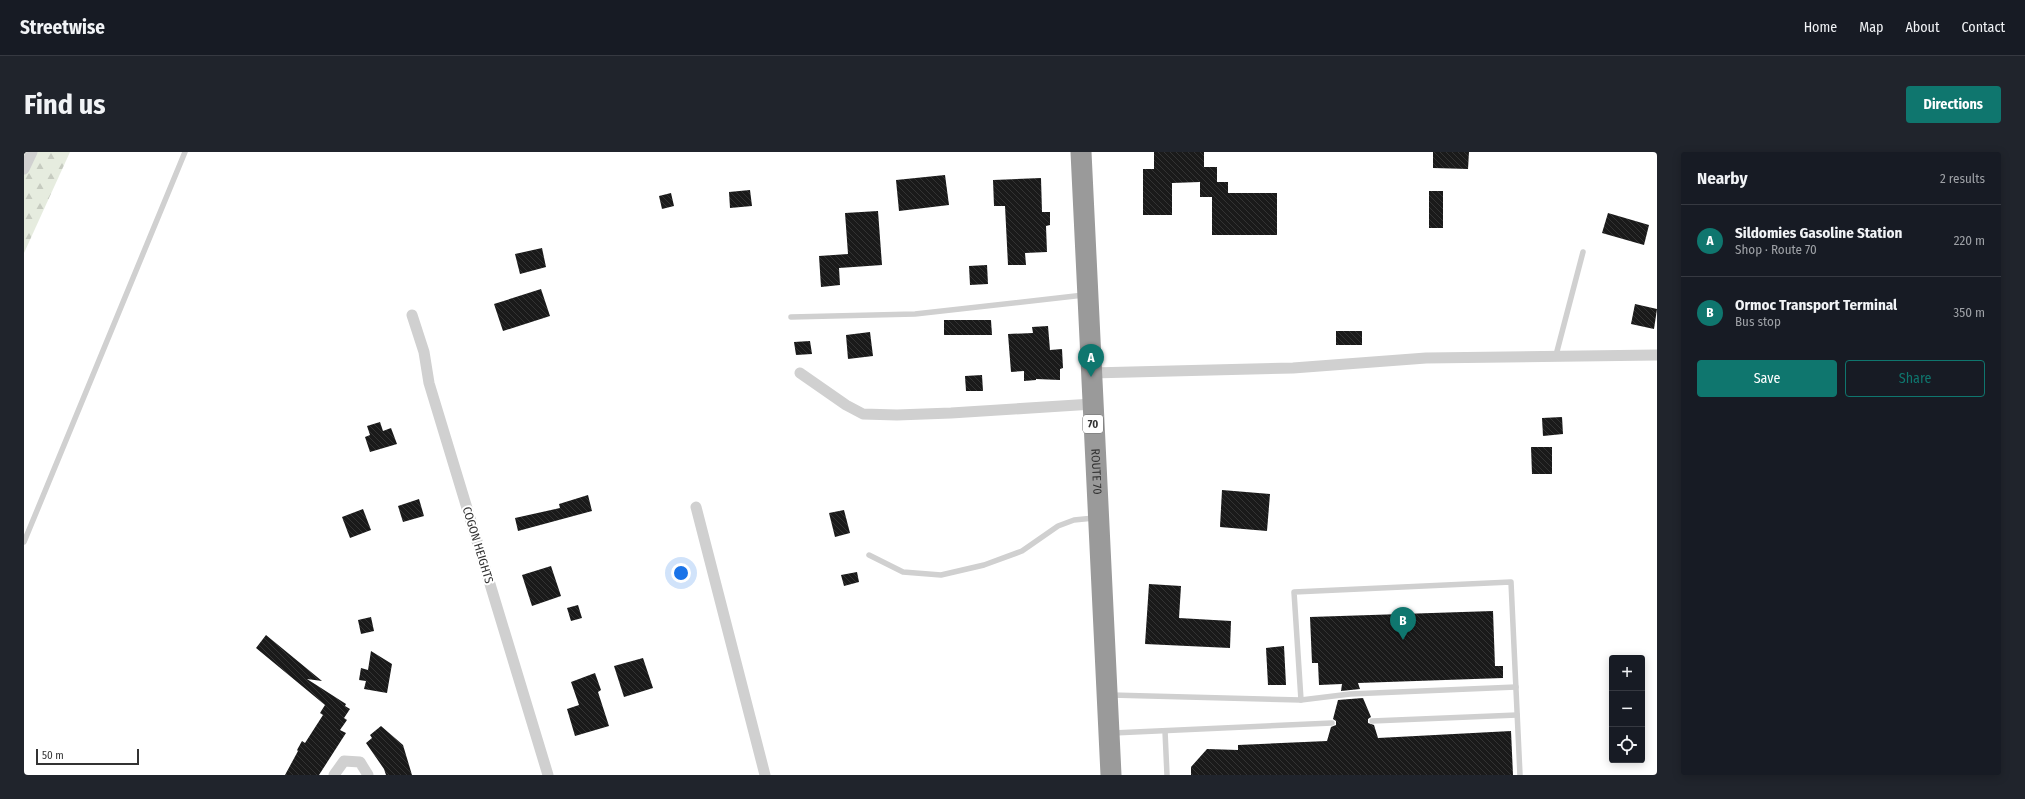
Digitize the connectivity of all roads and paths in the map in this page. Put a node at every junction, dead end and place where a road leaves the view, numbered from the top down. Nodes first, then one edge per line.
1 (32, 152) edge
2 (185, 152) edge
3 (1081, 152) edge
4 (24, 169) edge
5 (1583, 252) dead end
6 (1088, 294) junction
7 (412, 315) dead end
8 (791, 317) dead end
9 (1556, 355) junction
10 (1657, 355) edge
11 (800, 373) dead end
12 (1091, 373) junction
13 (1092, 404) junction
14 (696, 507) dead end
15 (1098, 518) junction
16 (24, 542) edge
17 (869, 555) dead end
18 (1516, 687) junction
19 (1107, 695) junction
20 (1300, 700) junction
21 (1517, 715) junction
22 (1372, 721) dead end
23 (1332, 723) dead end
24 (1165, 731) junction
25 (1109, 733) junction
26 (334, 775) edge
27 (368, 775) edge
28 (548, 775) edge
29 (765, 775) edge
30 (1111, 775) edge
31 (1167, 775) edge
32 (1520, 775) edge

1 - 4 street
2 - 16 lane
3 - 6 highway, ROUTE 70 / 70
5 - 9 lane
6 - 8 lane
6 - 12 highway, ROUTE 70 / 70
7 - 28 street, COGON HEIGHTS
9 - 10 street
9 - 12 street
11 - 13 street
12 - 13 highway, ROUTE 70 / 70
13 - 15 highway, ROUTE 70 / 70
14 - 29 street
15 - 17 lane
15 - 19 highway, ROUTE 70 / 70
18 - 20 lane
18 - 20 lane
18 - 21 lane
19 - 20 lane
19 - 25 highway, 70
21 - 22 lane
21 - 32 lane
23 - 24 lane
24 - 25 lane
24 - 31 lane
25 - 30 highway, 70
26 - 27 street

